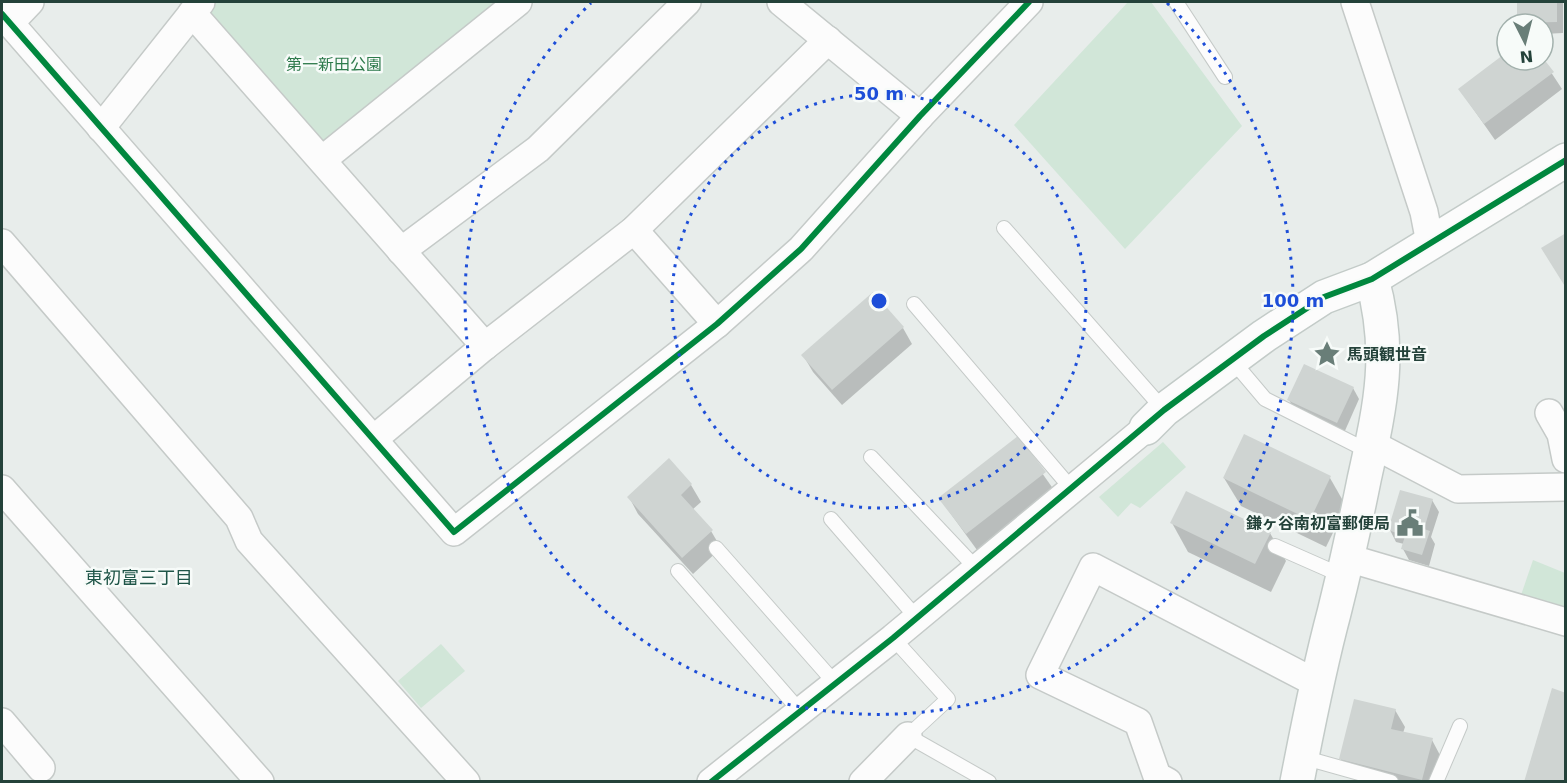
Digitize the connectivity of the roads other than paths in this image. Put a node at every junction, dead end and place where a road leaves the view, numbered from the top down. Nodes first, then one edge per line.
1 (30, 2) edge
2 (518, 2) edge
3 (687, 2) edge
4 (781, 2) edge
5 (1176, 2) edge
6 (1355, 2) edge
7 (1023, 3) edge
8 (196, 7) edge
9 (6, 19) edge
10 (828, 40) junction
11 (1225, 76) dead end
12 (920, 116) junction
13 (101, 128) junction
14 (322, 160) junction
15 (1566, 160) edge
16 (1004, 228) dead end
17 (634, 230) junction
18 (2, 243) edge
19 (1430, 243) junction
20 (401, 251) junction
21 (1372, 279) junction
22 (914, 304) dead end
23 (717, 324) junction
24 (485, 346) junction
25 (1232, 360) junction
26 (1549, 413) dead end
27 (1155, 419) junction
28 (375, 438) junction
29 (1371, 448) junction
30 (872, 457) dead end
31 (1566, 459) edge
32 (1566, 487) edge
33 (1071, 488) junction
34 (2, 489) edge
35 (831, 519) dead end
36 (1275, 546) dead end
37 (716, 548) dead end
38 (975, 567) junction
39 (1345, 567) junction
40 (678, 571) dead end
41 (916, 616) junction
42 (1566, 622) edge
43 (893, 638) junction
44 (835, 683) junction
45 (1316, 683) junction
46 (800, 711) junction
47 (2, 722) edge
48 (1460, 726) dead end
49 (908, 736) junction
50 (41, 768) dead end
51 (1299, 769) edge
52 (260, 782) edge
53 (466, 782) edge
54 (711, 782) edge
55 (863, 782) edge
56 (989, 782) edge
57 (1167, 782) edge
58 (1391, 782) edge
59 (1436, 782) edge

1 - 9 street
2 - 14 street
3 - 20 street
4 - 10 street
5 - 11 lane
6 - 19 street
7 - 12 street
8 - 13 street
8 - 14 street
9 - 13 street
10 - 12 street
10 - 17 street
12 - 23 street
13 - 28 street
14 - 20 street
15 - 19 street
16 - 27 lane
17 - 23 street
17 - 24 street
18 - 53 street
19 - 21 street
20 - 24 street
21 - 25 street
21 - 29 street
22 - 33 lane
23 - 28 street
24 - 28 street
25 - 27 street
25 - 29 lane
26 - 31 street
27 - 33 street
29 - 32 street
29 - 39 street
30 - 38 lane
33 - 38 street
34 - 52 street
35 - 41 lane
36 - 39 lane
37 - 44 lane
38 - 41 street
39 - 42 street
39 - 45 street
40 - 46 lane
41 - 43 street
43 - 44 street
43 - 49 lane
44 - 46 street
45 - 51 street
45 - 57 street
46 - 54 street
47 - 50 street
48 - 59 lane
49 - 55 street
49 - 56 lane
51 - 58 lane

